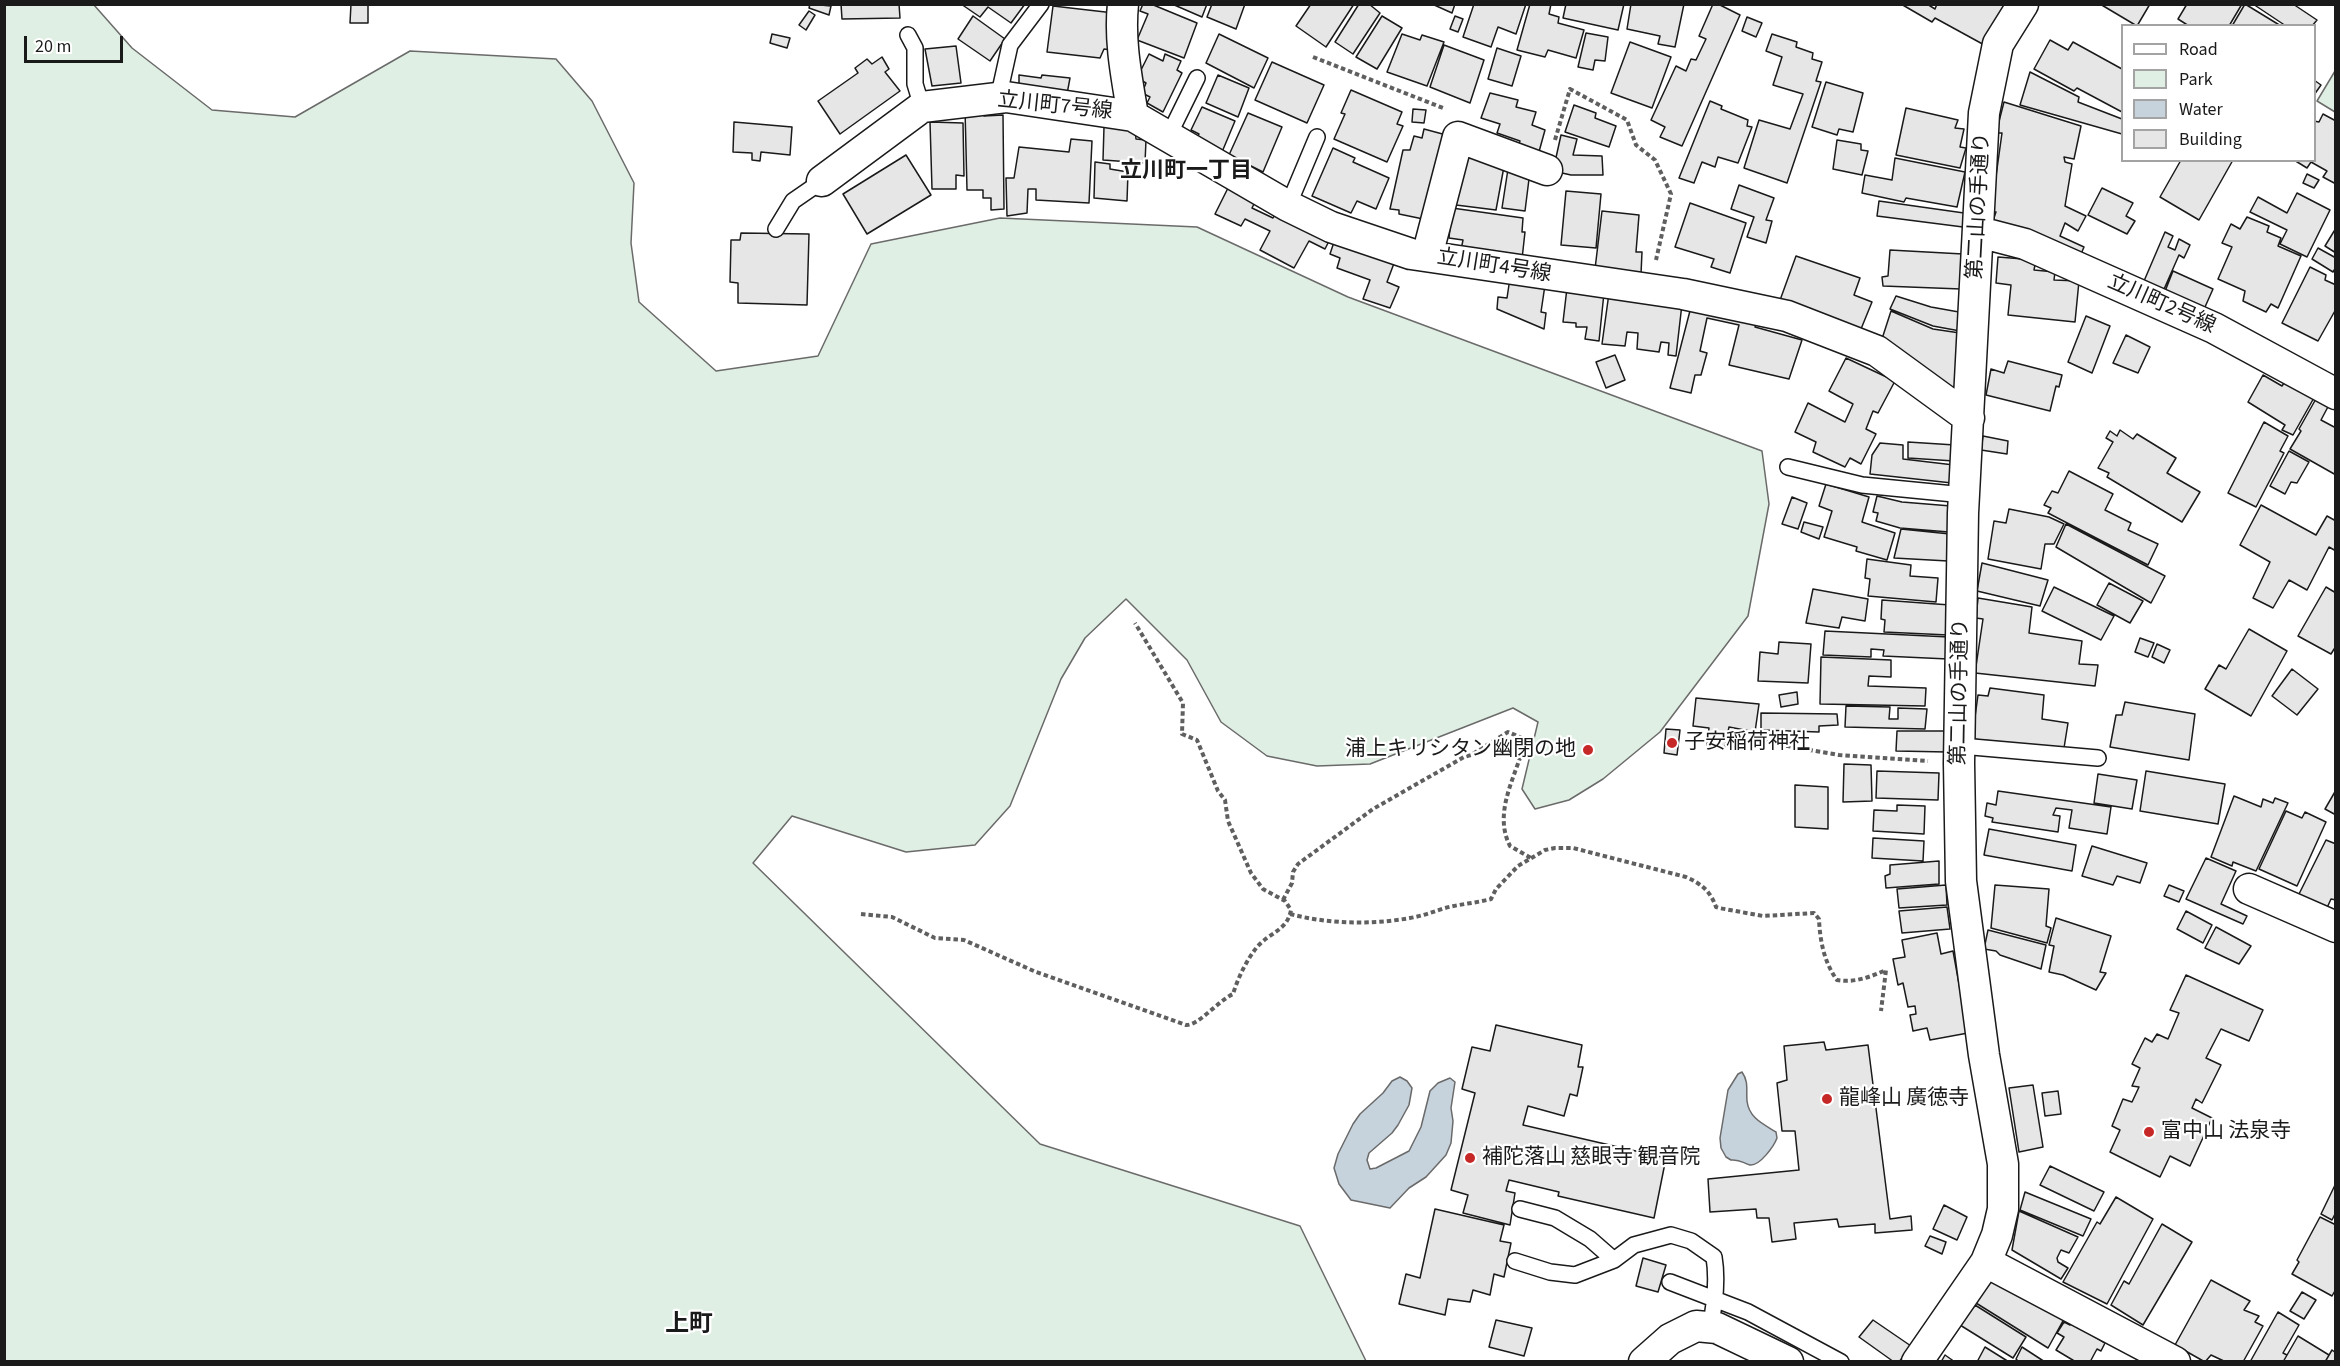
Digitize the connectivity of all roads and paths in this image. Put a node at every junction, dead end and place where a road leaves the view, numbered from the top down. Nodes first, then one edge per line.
1 (1041, 4) edge
2 (1124, 4) edge
3 (2023, 4) edge
4 (908, 35) dead end
5 (1313, 57) dead end
6 (1197, 78) dead end
7 (998, 99) junction
8 (922, 107) junction
9 (1133, 117) junction
10 (1169, 135) junction
11 (1317, 137) dead end
12 (1458, 137) junction
13 (1547, 170) joint
14 (822, 181) joint
15 (1288, 206) junction
16 (776, 229) dead end
17 (1979, 232) junction
18 (1427, 256) junction
19 (1649, 290) junction
20 (2336, 394) edge
21 (1969, 418) junction
22 (1788, 467) dead end
23 (1964, 495) junction
24 (1135, 623) dead end
25 (1764, 742) dead end
26 (1960, 755) junction
27 (2098, 758) dead end
28 (1531, 858) junction
29 (2249, 889) dead end
30 (1283, 900) junction
31 (861, 914) dead end
32 (1290, 914) junction
33 (2336, 927) edge
34 (1881, 1011) dead end
35 (1520, 1209) dead end
36 (1614, 1260) junction
37 (1515, 1261) dead end
38 (1986, 1262) junction
39 (1670, 1282) dead end
40 (1715, 1299) junction
41 (1710, 1328) junction
42 (1644, 1362) edge
43 (1788, 1362) edge
44 (1841, 1362) edge
45 (1917, 1362) edge
46 (2175, 1362) edge

1 - 7 lane
2 - 9 street
3 - 17 street, 第二山の手通り
4 - 8 lane
5 - 12 path
6 - 10 lane
7 - 8 street, 立川町7号線
7 - 9 street, 立川町7号線
8 - 14 street
9 - 10 street, 立川町4号線
10 - 15 street, 立川町4号線
11 - 15 lane
12 - 13 street
12 - 18 street
13 - 19 path
14 - 16 lane
15 - 18 street, 立川町4号線
17 - 20 street, 立川町2号線
17 - 21 street, 第二山の手通り
18 - 19 street, 立川町4号線
19 - 21 street, 立川町4号線
21 - 23 street, 第二山の手通り
22 - 23 lane
23 - 26 street, 第二山の手通り
24 - 30 path
25 - 26 path
26 - 27 lane
26 - 38 street, 第二山の手通り
28 - 30 path
28 - 32 path
28 - 34 path
29 - 33 street
30 - 32 path
31 - 32 path
35 - 36 lane
36 - 37 lane
36 - 40 lane
38 - 45 street, 第二山の手通り
38 - 46 street
39 - 40 lane
40 - 41 lane
40 - 44 lane
41 - 42 street
41 - 43 street

